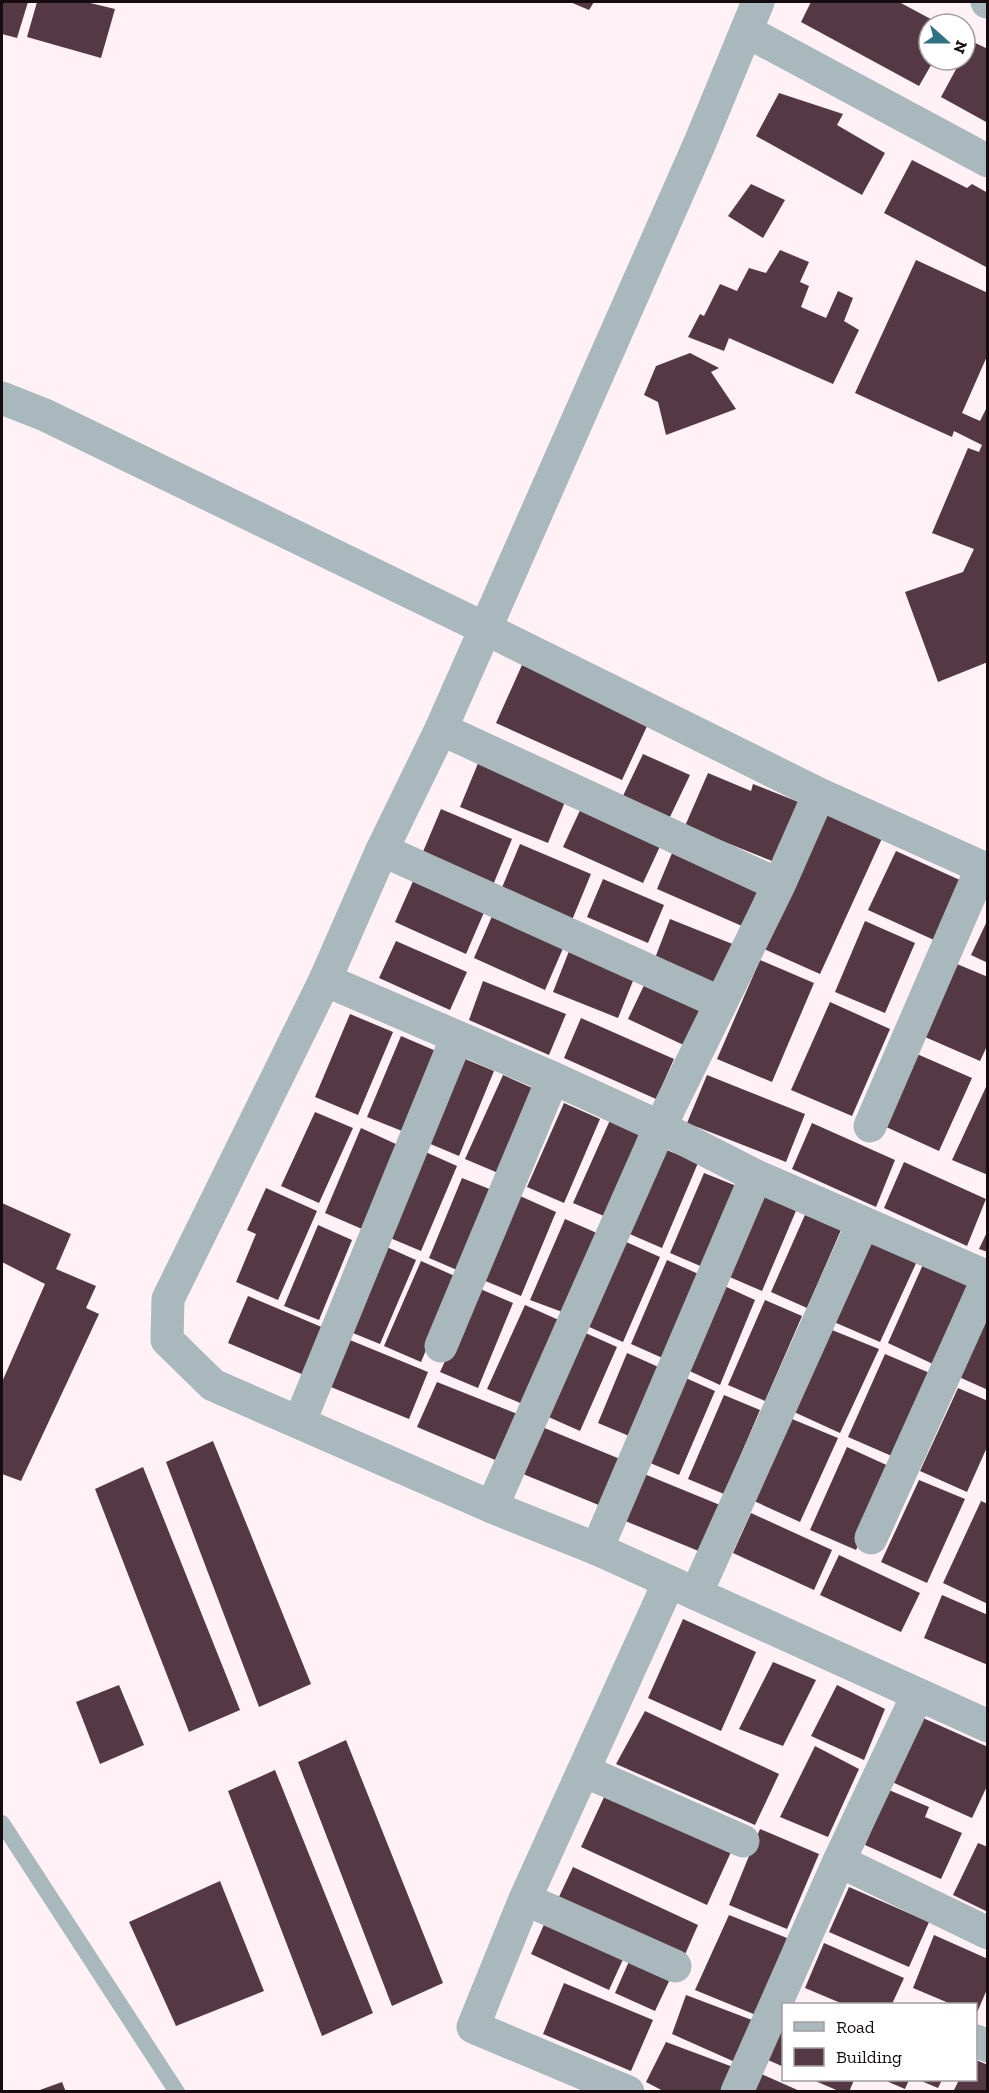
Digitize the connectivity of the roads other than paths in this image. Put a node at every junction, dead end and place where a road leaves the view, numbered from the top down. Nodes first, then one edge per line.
1 (758, 2) edge
2 (746, 31) junction
3 (987, 161) edge
4 (2, 398) edge
5 (486, 629) junction
6 (441, 729) junction
7 (819, 794) junction
8 (382, 850) junction
9 (985, 869) edge
10 (779, 885) junction
11 (325, 980) junction
12 (721, 1003) junction
13 (457, 1037) junction
14 (553, 1078) junction
15 (870, 1126) dead end
16 (660, 1127) junction
17 (756, 1176) junction
18 (863, 1223) junction
19 (987, 1277) edge
20 (441, 1346) dead end
21 (300, 1421) junction
22 (492, 1507) junction
23 (871, 1538) dead end
24 (597, 1550) junction
25 (683, 1588) junction
26 (917, 1696) junction
27 (987, 1726) edge
28 (584, 1771) junction
29 (2, 1823) edge
30 (743, 1841) dead end
31 (839, 1861) junction
32 (525, 1899) junction
33 (987, 1933) edge
34 (675, 1966) dead end
35 (177, 2091) edge
36 (628, 2091) edge
37 (737, 2091) edge

1 - 2 street
2 - 3 street
2 - 5 street
4 - 5 street
5 - 6 street
5 - 7 street
6 - 8 street
6 - 10 street
7 - 9 street
7 - 10 street
8 - 11 street
8 - 12 street
9 - 15 street
10 - 12 street
11 - 13 street
11 - 21 street
12 - 16 street
13 - 14 street
13 - 21 street
14 - 16 street
14 - 20 street
16 - 17 street
16 - 22 street
17 - 18 street
17 - 24 street
18 - 19 street
18 - 25 street
19 - 23 street
21 - 22 street
22 - 24 street
24 - 25 street
25 - 26 street
25 - 28 street
26 - 27 street
26 - 31 street
28 - 30 street
28 - 32 street
29 - 35 lane
31 - 33 street
31 - 37 street
32 - 34 street
32 - 36 street

